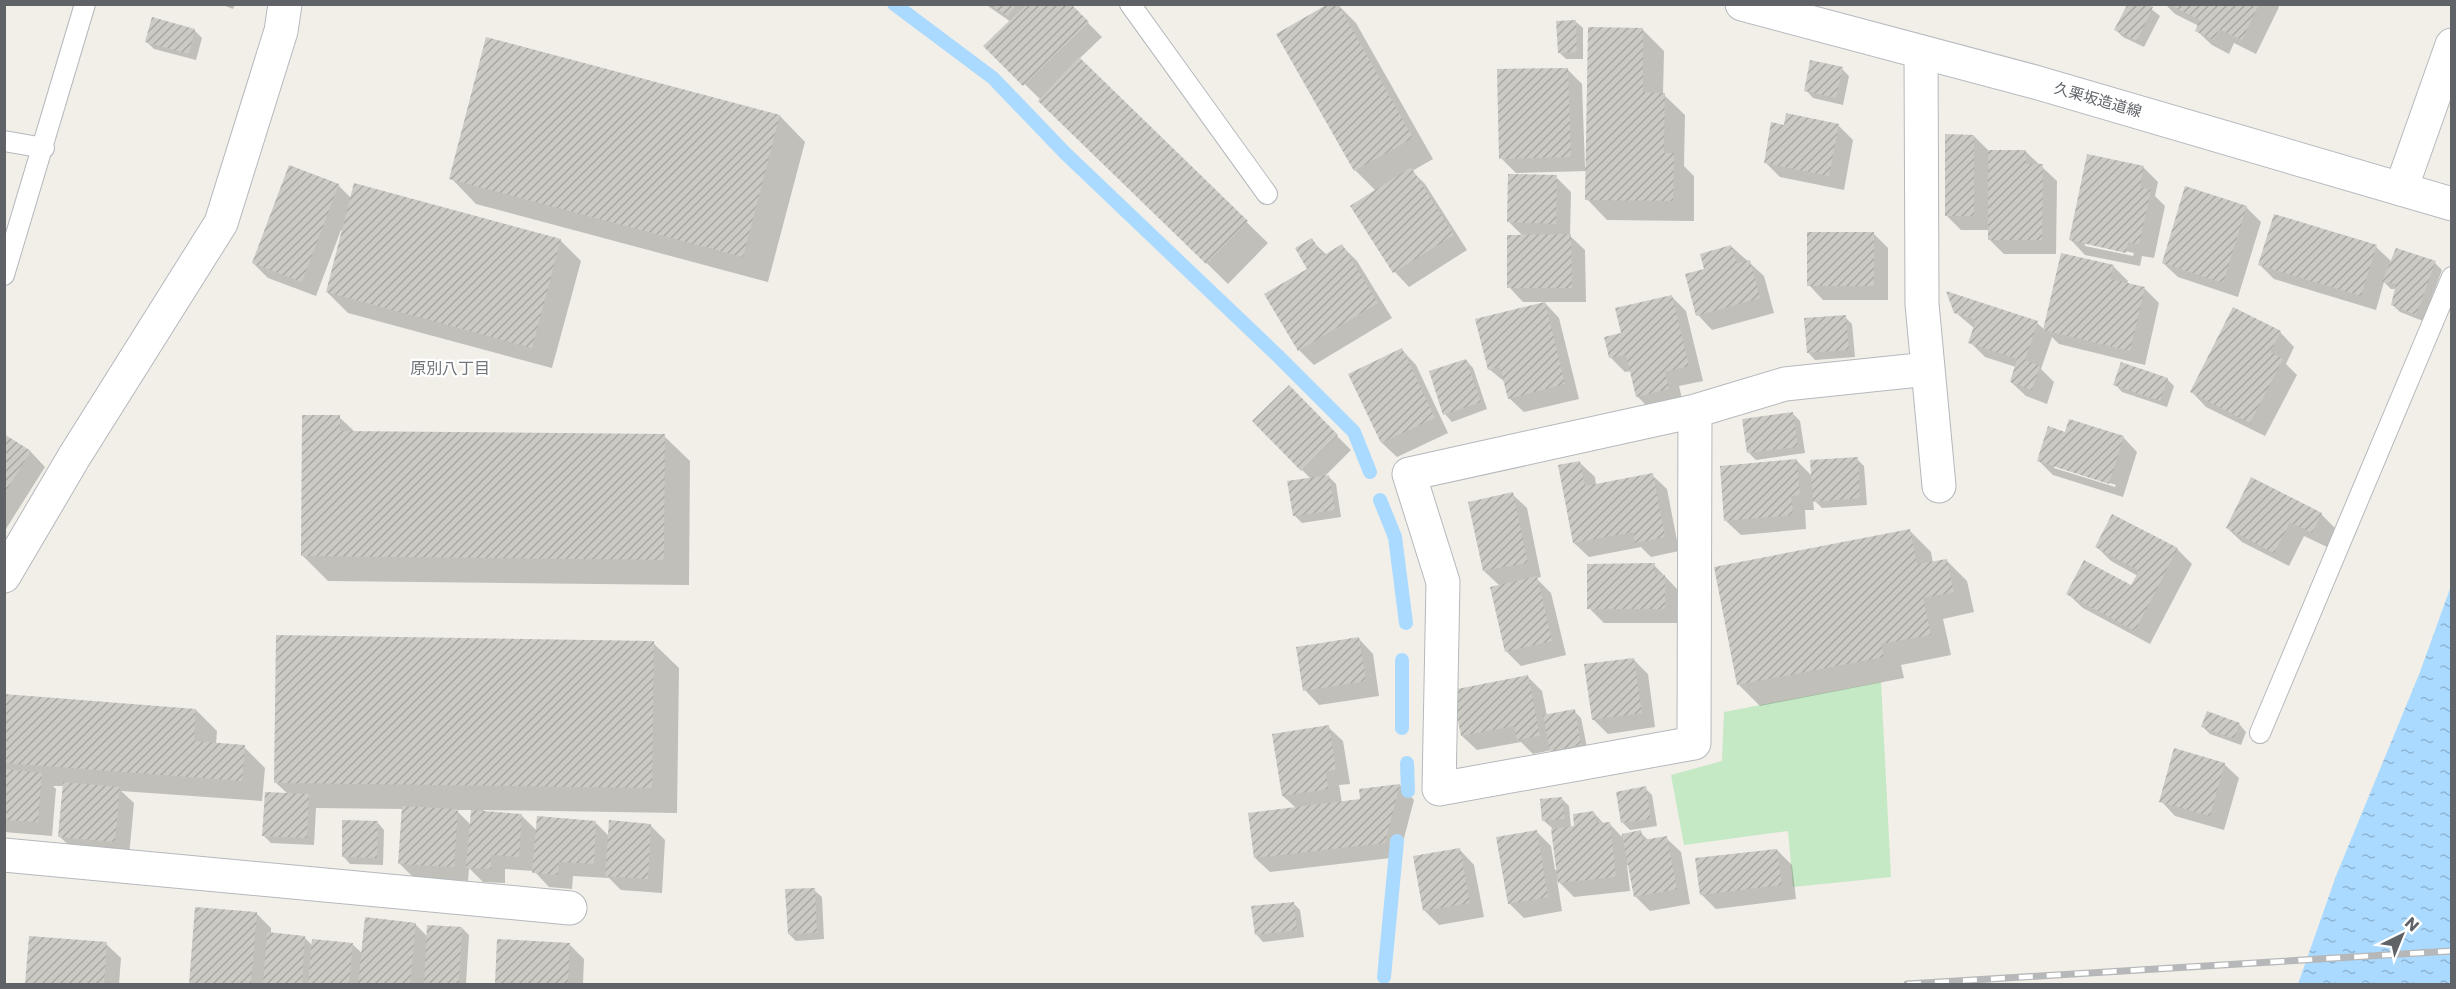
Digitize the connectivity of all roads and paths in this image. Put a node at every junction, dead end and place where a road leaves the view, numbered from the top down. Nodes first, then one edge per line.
1 (85, 4) edge
2 (285, 4) edge
3 (1130, 4) edge
4 (1742, 4) edge
5 (2451, 45) edge
6 (1921, 52) junction
7 (2451, 102) edge
8 (2421, 133) junction
9 (4, 141) edge
10 (44, 148) junction
11 (2401, 189) junction
12 (1267, 194) dead end
13 (2451, 204) edge
14 (4, 211) edge
15 (21, 223) junction
16 (4, 275) edge
17 (2451, 277) edge
18 (1928, 369) junction
19 (1695, 411) junction
20 (1939, 486) dead end
21 (4, 576) edge
22 (2260, 734) dead end
23 (4, 855) edge
24 (570, 908) dead end

1 - 10 lane
2 - 21 street
3 - 12 lane
4 - 6 street, 久栗坂造道線
5 - 8 street
6 - 11 street, 久栗坂造道線
6 - 18 street
7 - 8 lane
8 - 11 street
9 - 10 lane
10 - 15 lane
11 - 13 street, 久栗坂造道線
14 - 15 lane
15 - 16 lane
17 - 22 lane
18 - 19 street
18 - 20 street
19 - 19 street
23 - 24 street

